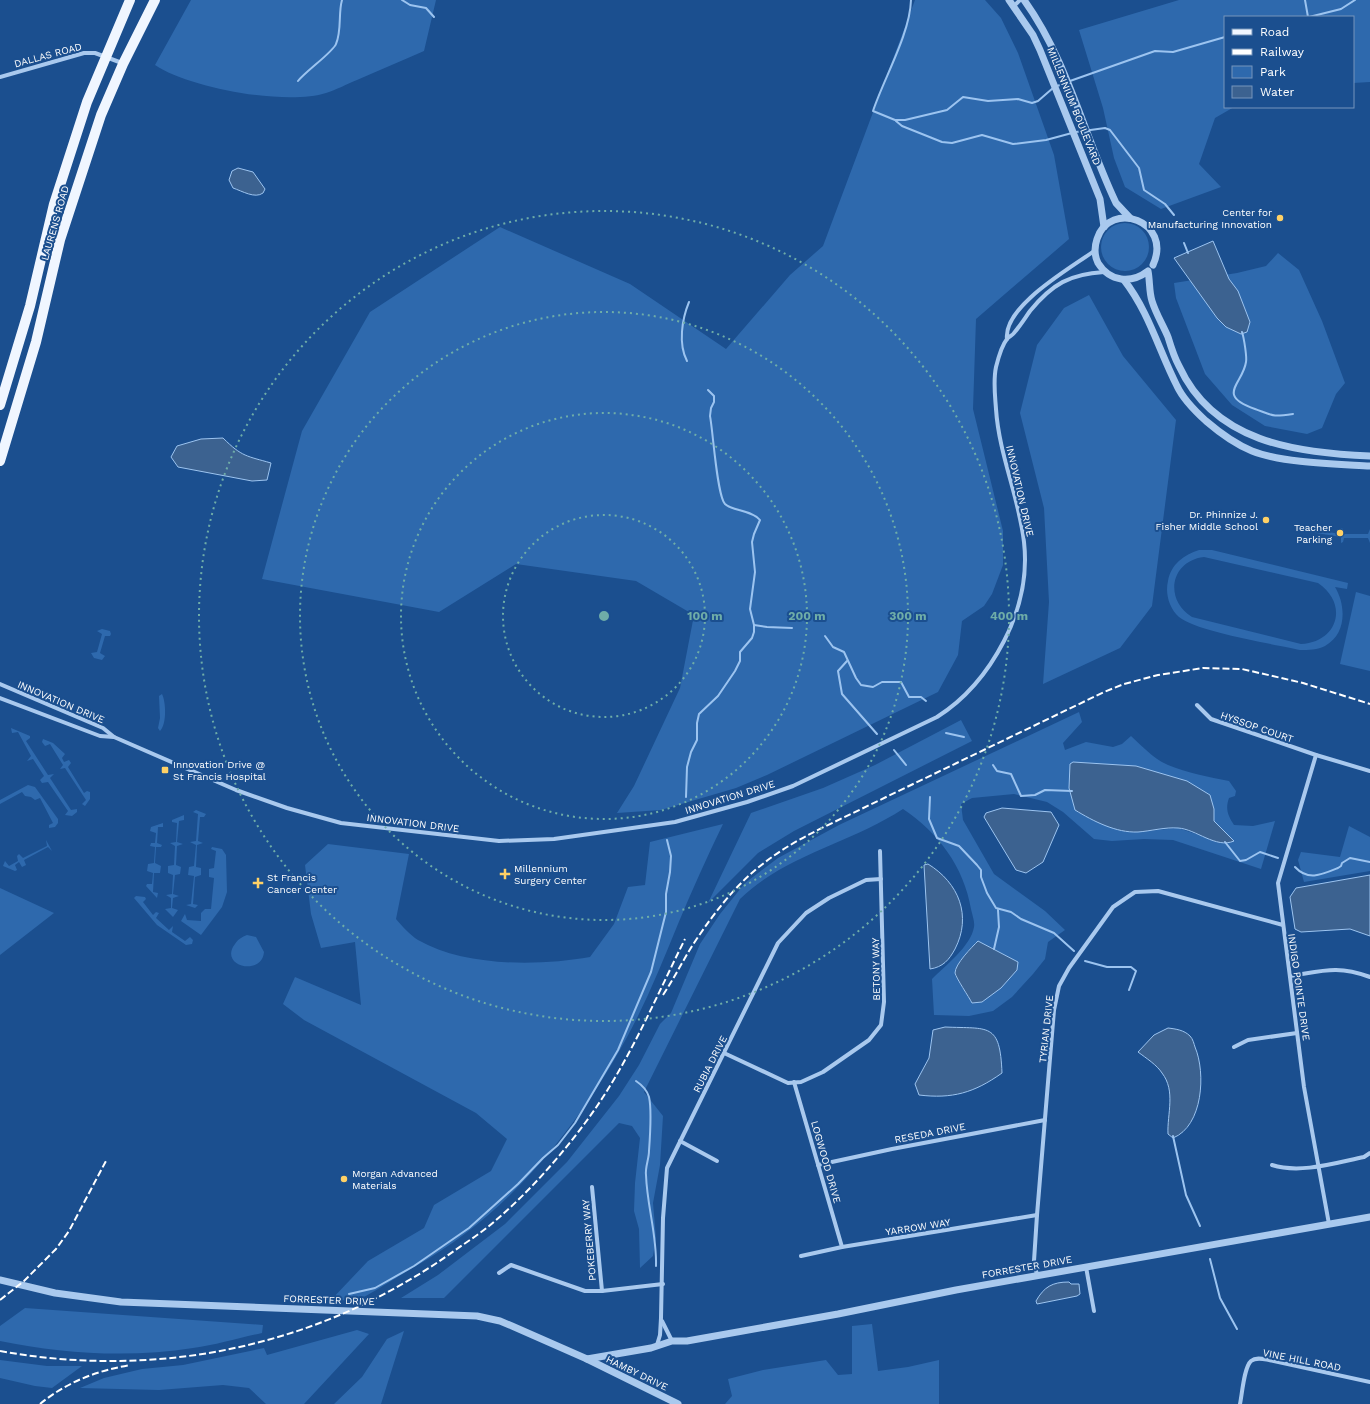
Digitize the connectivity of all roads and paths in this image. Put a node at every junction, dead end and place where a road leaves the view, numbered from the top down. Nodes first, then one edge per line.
1 (130, 0) edge
2 (155, 0) edge
3 (1009, 0) edge
4 (1020, 0) edge
5 (1024, 0) edge
6 (1014, 6) junction
7 (106, 56) junction
8 (123, 64) junction
9 (0, 77) edge
10 (1130, 218) junction
11 (1104, 227) junction
12 (1094, 251) junction
13 (1150, 268) junction
14 (1105, 272) junction
15 (1124, 280) junction
16 (34, 290) junction
17 (48, 294) junction
18 (1007, 339) junction
19 (0, 405) edge
20 (1370, 456) edge
21 (0, 461) edge
22 (1370, 466) edge
23 (0, 684) edge
24 (0, 698) edge
25 (1197, 705) dead end
26 (114, 736) junction
27 (1316, 755) junction
28 (1370, 771) edge
29 (880, 851) dead end
30 (881, 879) junction
31 (1283, 925) junction
32 (1290, 976) junction
33 (1370, 977) edge
34 (1297, 1033) junction
35 (1234, 1047) dead end
36 (724, 1053) junction
37 (794, 1082) junction
38 (1045, 1120) junction
39 (680, 1141) junction
40 (1370, 1153) edge
41 (717, 1161) dead end
42 (818, 1165) junction
43 (1272, 1165) dead end
44 (1319, 1166) junction
45 (592, 1187) dead end
46 (1037, 1215) junction
47 (1370, 1217) edge
48 (1329, 1224) junction
49 (842, 1247) junction
50 (801, 1256) dead end
51 (1086, 1267) junction
52 (499, 1273) dead end
53 (1037, 1276) junction
54 (0, 1280) edge
55 (662, 1284) junction
56 (602, 1291) junction
57 (1094, 1311) dead end
58 (661, 1318) junction
59 (672, 1341) junction
60 (687, 1341) junction
61 (654, 1346) junction
62 (587, 1359) junction
63 (1370, 1382) edge
64 (678, 1404) edge
65 (1240, 1404) edge

1 - 7 main road, LAURENS ROAD
2 - 8 main road, LAURENS ROAD
3 - 6 street, MILLENNIUM BOULEVARD
4 - 6 street
5 - 10 street, MILLENNIUM BOULEVARD
6 - 11 street, MILLENNIUM BOULEVARD
7 - 8 street, DALLAS ROAD
7 - 9 street, DALLAS ROAD
7 - 16 main road, LAURENS ROAD
8 - 17 main road, LAURENS ROAD
10 - 11 street
10 - 13 street
11 - 12 street
12 - 14 street
12 - 18 street, INNOVATION DRIVE
13 - 15 street
13 - 20 street
14 - 15 street
14 - 18 street, INNOVATION DRIVE
15 - 22 street
16 - 17 main road
16 - 19 main road, LAURENS ROAD
17 - 21 main road, LAURENS ROAD
18 - 26 street, INNOVATION DRIVE
23 - 26 street, INNOVATION DRIVE
24 - 26 street, INNOVATION DRIVE
25 - 27 street, HYSSOP COURT
27 - 28 street, HYSSOP COURT
27 - 31 street, INDIGO POINTE DRIVE
29 - 30 street, BETONY WAY
30 - 36 street, RUBIA DRIVE
30 - 37 street, BETONY WAY
31 - 32 street, INDIGO POINTE DRIVE
31 - 38 street, TYRIAN DRIVE
32 - 33 street
32 - 34 street, INDIGO POINTE DRIVE
34 - 35 street
34 - 44 street, INDIGO POINTE DRIVE
36 - 37 street
36 - 39 street, RUBIA DRIVE
37 - 42 street, LOGWOOD DRIVE
38 - 42 street, RESEDA DRIVE
38 - 46 street, TYRIAN DRIVE
39 - 41 street
39 - 55 street, RUBIA DRIVE
40 - 44 street
42 - 49 street, LOGWOOD DRIVE
43 - 44 street
44 - 48 street, INDIGO POINTE DRIVE
45 - 56 street, POKEBERRY WAY
46 - 49 street, YARROW WAY
46 - 53 street, TYRIAN DRIVE
47 - 48 street, FORRESTER DRIVE
48 - 51 street, FORRESTER DRIVE
49 - 50 street, YARROW WAY
51 - 53 street, FORRESTER DRIVE
51 - 57 street
52 - 56 street
53 - 60 street, FORRESTER DRIVE
54 - 62 street, FORRESTER DRIVE
55 - 56 street
55 - 58 street, RUBIA DRIVE
58 - 59 street, RUBIA DRIVE
58 - 61 street, RUBIA DRIVE
59 - 60 street, FORRESTER DRIVE
59 - 61 street, FORRESTER DRIVE
60 - 61 street, FORRESTER DRIVE
61 - 62 street, FORRESTER DRIVE
62 - 64 street, HAMBY DRIVE
63 - 65 street, VINE HILL ROAD

